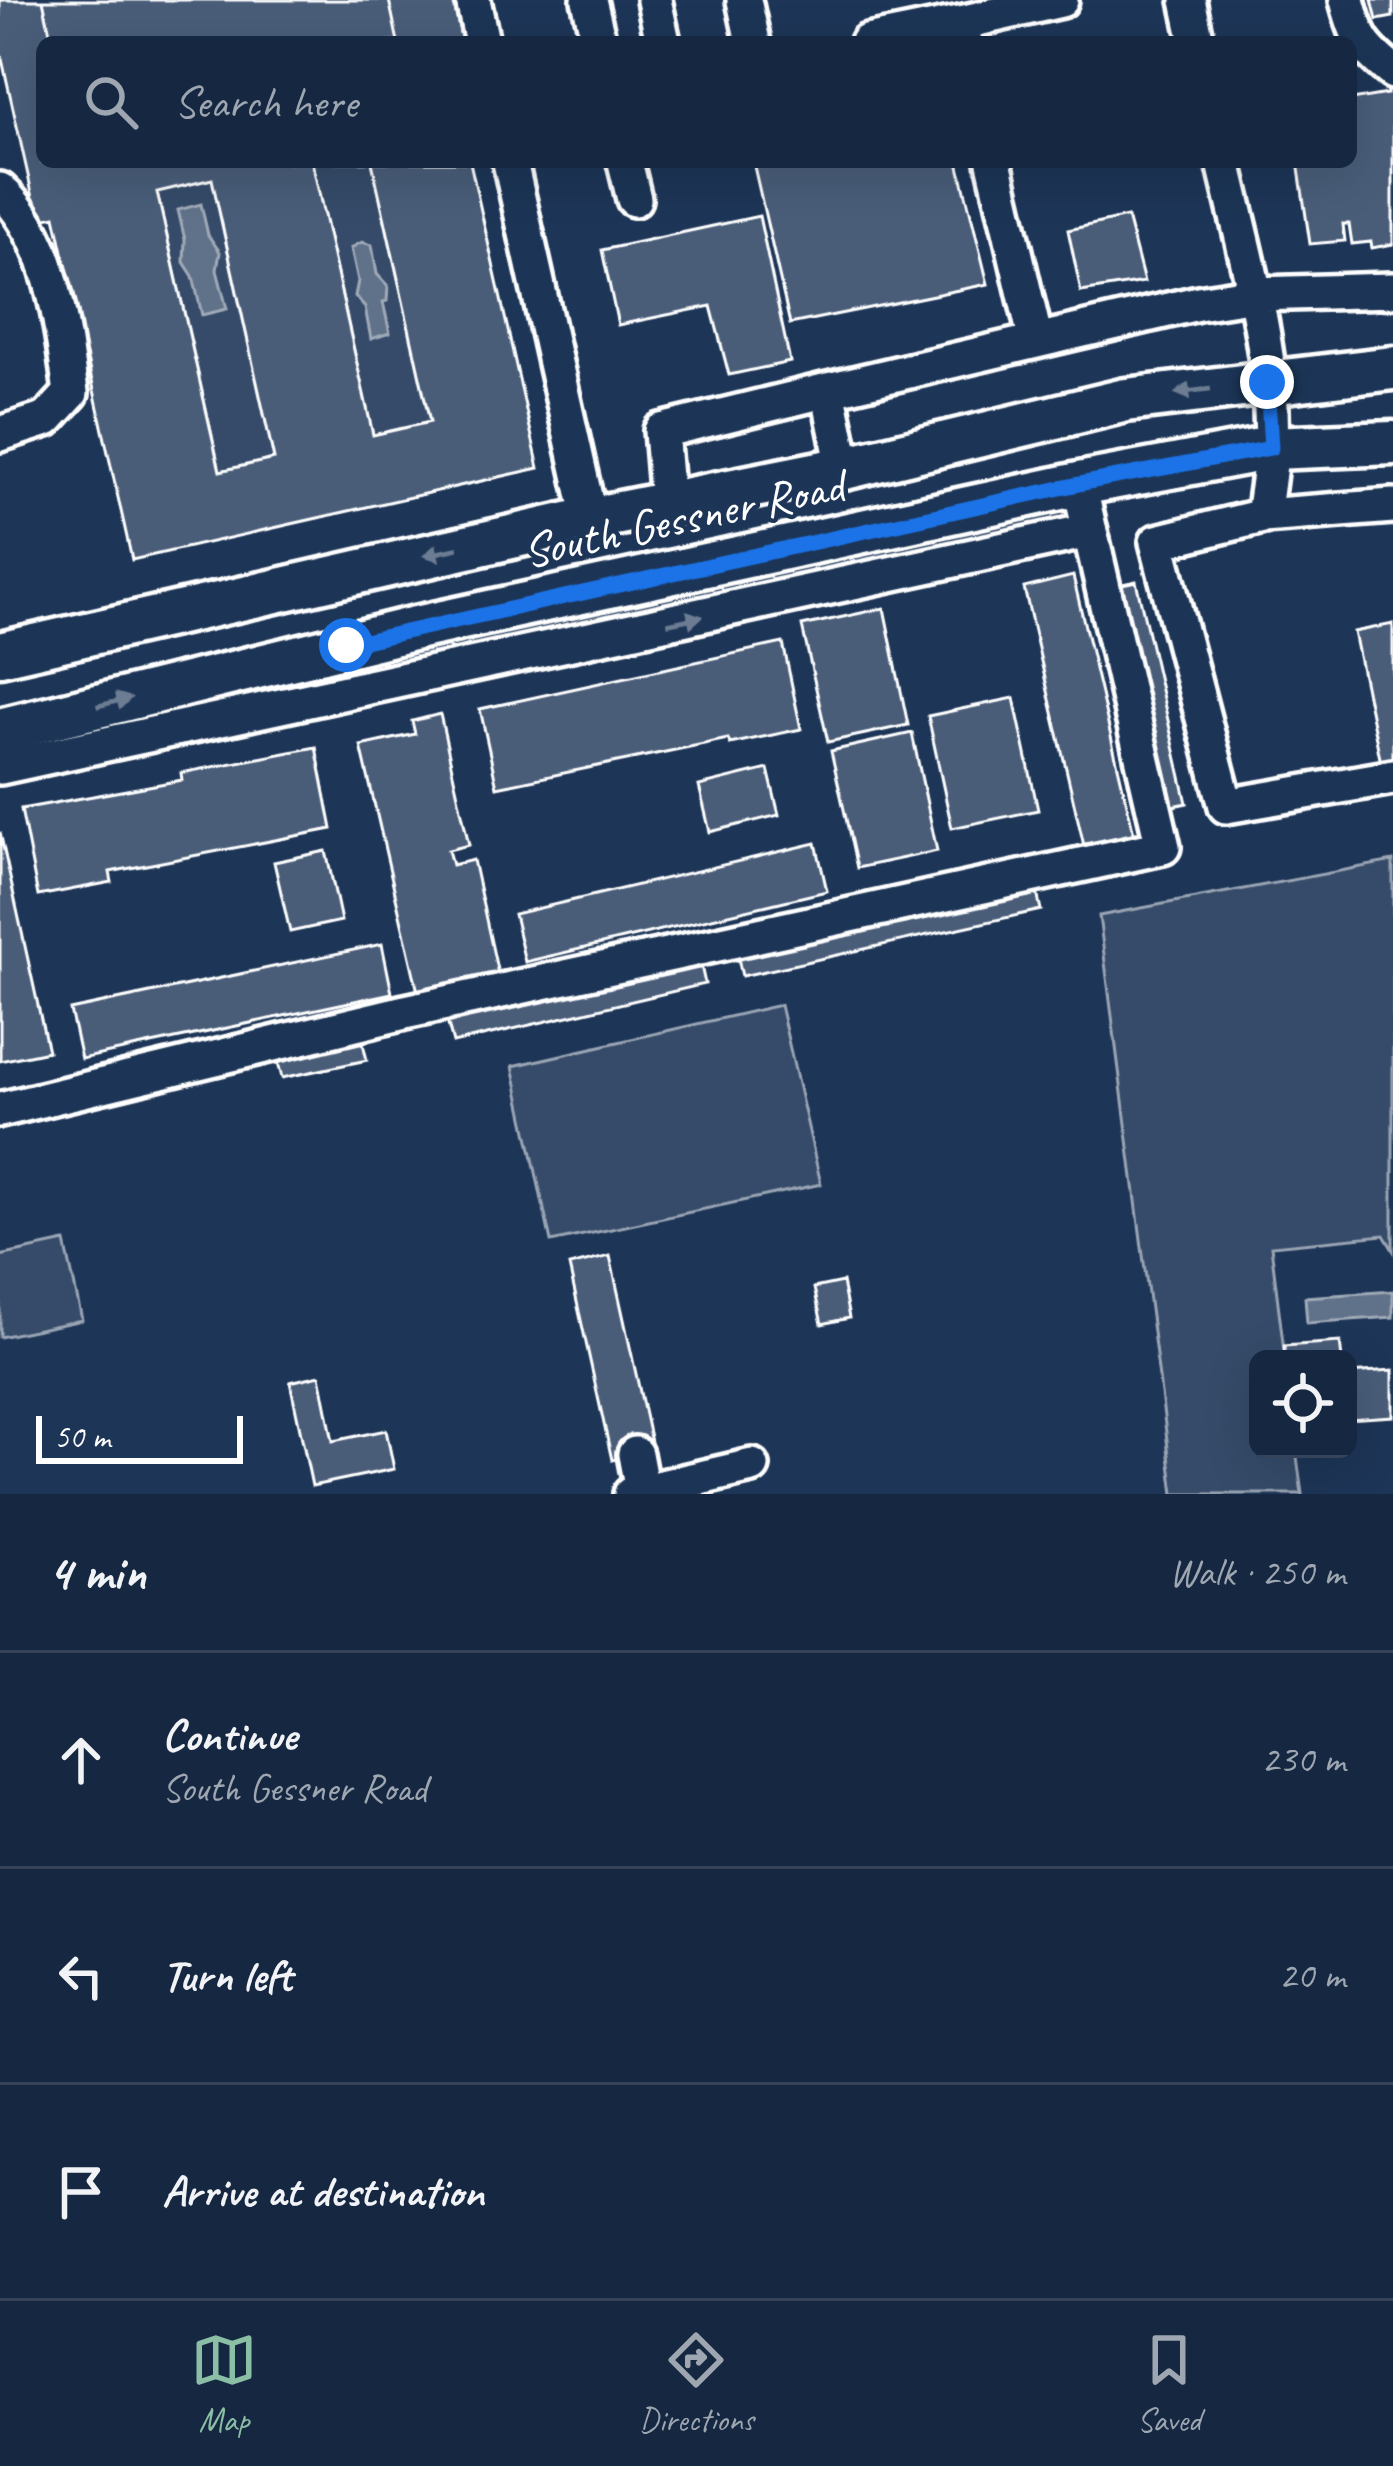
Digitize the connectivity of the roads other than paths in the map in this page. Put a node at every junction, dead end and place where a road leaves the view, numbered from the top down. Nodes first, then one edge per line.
1 (473, 0) edge
2 (589, 0) edge
3 (654, 0) edge
4 (744, 0) edge
5 (1061, 0) edge
6 (1188, 0) edge
7 (1347, 0) edge
8 (963, 33) edge
9 (481, 36) edge
10 (597, 36) edge
11 (662, 36) edge
12 (752, 36) edge
13 (931, 36) edge
14 (1196, 36) edge
15 (1345, 36) edge
16 (1357, 47) edge
17 (1393, 72) edge
18 (510, 168) edge
19 (627, 168) edge
20 (995, 168) edge
21 (1225, 168) edge
22 (0, 190) edge
23 (634, 199) dead end
24 (1393, 290) edge
25 (1255, 294) junction
26 (1036, 341) junction
27 (1393, 368) edge
28 (1267, 382) junction
29 (829, 390) junction
30 (0, 434) edge
31 (1393, 443) edge
32 (1271, 448) junction
33 (844, 468) junction
34 (667, 502) junction
35 (1393, 506) edge
36 (1083, 509) junction
37 (1263, 516) junction
38 (590, 519) junction
39 (384, 564) junction
40 (407, 630) junction
41 (346, 645) junction
42 (0, 654) edge
43 (427, 675) junction
44 (356, 689) junction
45 (0, 730) edge
46 (0, 767) edge
47 (1393, 776) edge
48 (0, 1110) edge
49 (635, 1454) dead end
50 (752, 1466) dead end
51 (637, 1492) edge

1 - 9 lane
2 - 10 lane
3 - 11 lane
4 - 12 lane
5 - 8 lane
6 - 14 lane
7 - 15 lane
8 - 13 lane
16 - 17 lane
18 - 38 lane
19 - 23 lane
20 - 26 lane
21 - 25 lane
22 - 30 lane
24 - 25 lane
25 - 26 lane
25 - 28 lane
26 - 29 lane
27 - 28 main road, South Gessner Road
28 - 32 lane
28 -> 33 main road, South Gessner Road
29 - 33 lane
29 - 34 lane
31 - 32 main road, South Gessner Road
32 - 36 main road, South Gessner Road
32 - 37 lane
33 - 34 main road, South Gessner Road
34 - 38 main road, South Gessner Road
35 - 37 lane
36 - 40 main road, South Gessner Road
43 -> 36 lane
36 - 48 lane
37 - 47 lane
38 -> 39 main road, South Gessner Road
39 - 40 main road
39 - 42 main road, South Gessner Road
40 - 41 main road, South Gessner Road
40 - 43 lane
41 - 44 lane
45 -> 41 main road, South Gessner Road
43 - 44 lane
44 - 46 lane
49 - 51 lane
50 - 51 lane

